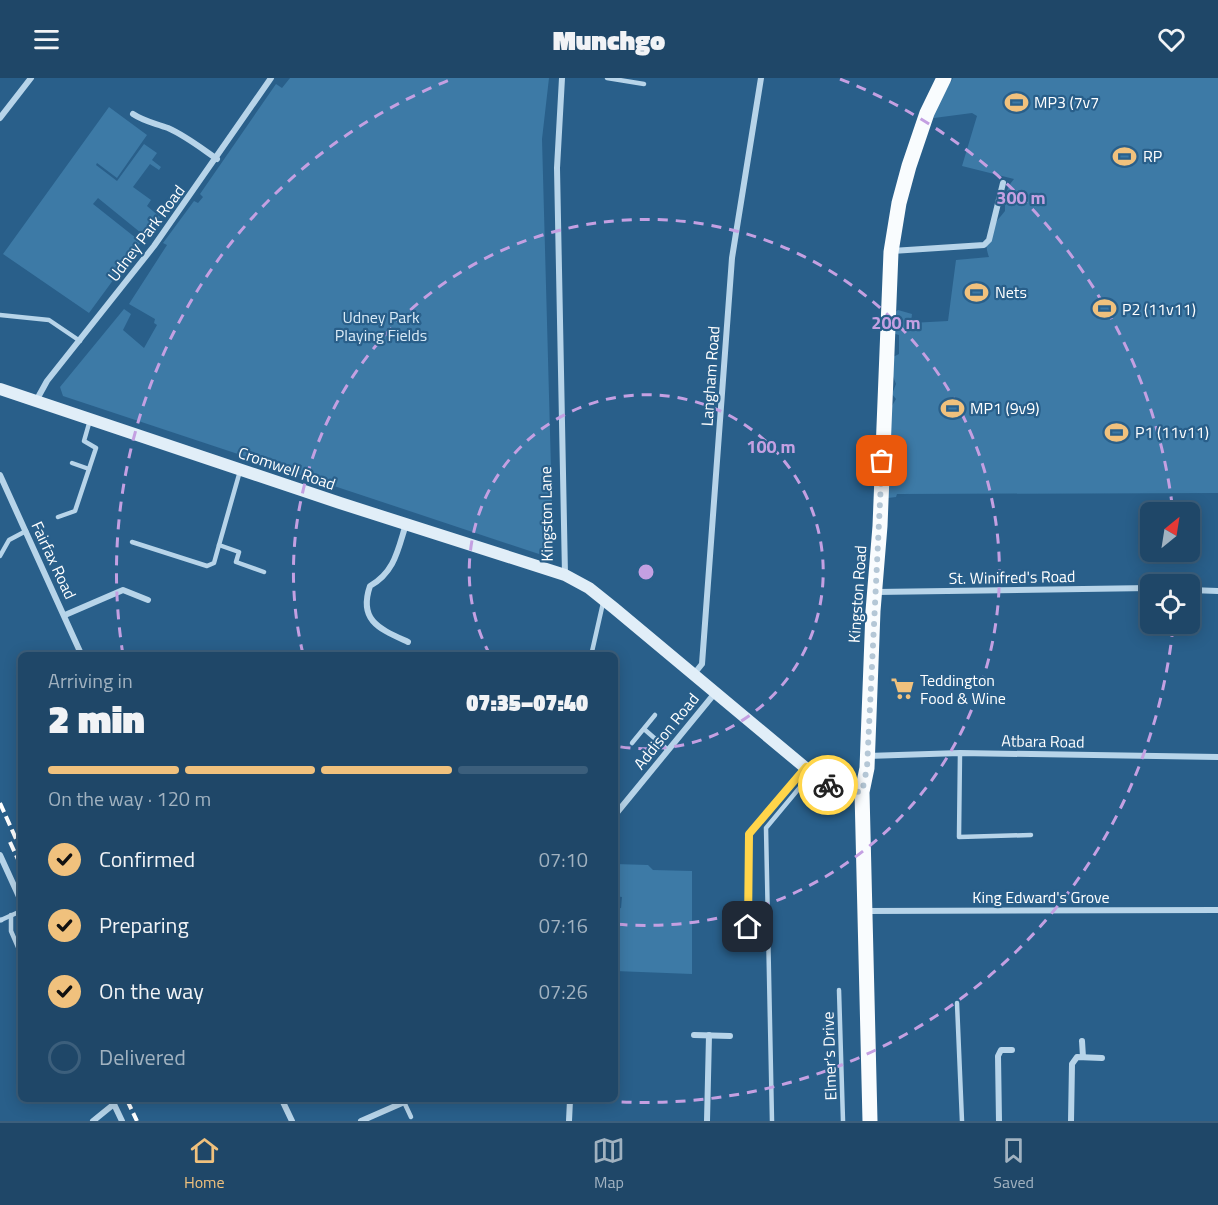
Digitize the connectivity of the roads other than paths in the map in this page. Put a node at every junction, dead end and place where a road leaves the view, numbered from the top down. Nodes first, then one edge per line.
1 (31, 78) edge
2 (271, 78) edge
3 (562, 78) edge
4 (607, 78) edge
5 (761, 78) edge
6 (944, 78) edge
7 (644, 84) dead end
8 (133, 114) dead end
9 (0, 118) edge
10 (217, 159) junction
11 (1003, 183) dead end
12 (891, 252) junction
13 (0, 315) edge
14 (80, 341) junction
15 (0, 389) edge
16 (36, 401) junction
17 (90, 419) junction
18 (72, 464) dead end
19 (89, 469) junction
20 (241, 469) junction
21 (0, 475) edge
22 (58, 517) dead end
23 (406, 524) junction
24 (26, 531) junction
25 (132, 542) dead end
26 (219, 545) junction
27 (0, 556) edge
28 (264, 572) dead end
29 (565, 574) junction
30 (1140, 588) edge
31 (1200, 590) edge
32 (1218, 591) edge
33 (875, 592) junction
34 (148, 600) dead end
35 (604, 601) junction
36 (65, 615) junction
37 (408, 642) dead end
38 (80, 652) edge
39 (592, 652) edge
40 (693, 675) junction
41 (715, 693) junction
42 (655, 715) dead end
43 (644, 729) junction
44 (632, 743) dead end
45 (668, 750) junction
46 (960, 753) junction
47 (867, 756) junction
48 (1218, 757) edge
49 (809, 770) junction
50 (862, 792) junction
51 (618, 810) edge
52 (1031, 835) dead end
53 (0, 855) edge
54 (18, 894) edge
55 (864, 910) junction
56 (1218, 910) edge
57 (18, 912) edge
58 (11, 915) junction
59 (0, 920) edge
60 (18, 947) edge
61 (748, 947) dead end
62 (839, 990) dead end
63 (957, 1003) dead end
64 (694, 1035) dead end
65 (709, 1035) junction
66 (730, 1036) dead end
67 (1082, 1041) dead end
68 (1012, 1050) dead end
69 (1083, 1057) junction
70 (1102, 1058) dead end
71 (113, 1102) edge
72 (283, 1102) edge
73 (404, 1102) edge
74 (406, 1102) edge
75 (570, 1102) edge
76 (411, 1117) dead end
77 (93, 1121) edge
78 (122, 1121) edge
79 (292, 1121) edge
80 (361, 1121) edge
81 (569, 1121) edge
82 (707, 1121) edge
83 (772, 1121) edge
84 (843, 1121) edge
85 (870, 1121) edge
86 (962, 1121) edge
87 (999, 1121) edge
88 (1071, 1121) edge

1 - 9 street
2 - 10 street, Udney Park Road
3 - 29 street, Kingston Lane
4 - 7 lane
5 - 40 street, Langham Road
6 - 12 main road, Kingston Road
8 - 10 street
10 - 14 street, Udney Park Road
11 - 12 street
12 - 33 main road, Kingston Road
13 - 14 lane
14 - 16 street, Udney Park Road
15 - 16 main road, Cromwell Road
16 - 17 main road, Cromwell Road
17 - 19 lane
17 - 20 main road, Cromwell Road
18 - 19 lane
19 - 22 lane
20 - 23 main road, Cromwell Road
20 - 26 lane
21 - 24 street, Fairfax Road
23 - 29 main road, Cromwell Road
23 - 37 street
24 - 27 lane
24 - 36 street, Fairfax Road
25 - 26 lane
26 - 28 lane
29 - 35 main road, Kingston Lane
30 - 33 street, St. Winifred's Road
31 - 32 street
33 - 47 main road, Kingston Road
34 - 36 street
35 - 39 lane
35 - 40 main road, Kingston Lane
36 - 38 street, Fairfax Road
40 - 41 main road, Kingston Lane
41 - 45 street, Addison Road
41 - 49 main road, Kingston Lane
42 - 43 lane
43 - 44 lane
43 - 45 lane
45 - 51 street, Addison Road
46 - 47 street, Atbara Road
46 - 48 street, Atbara Road
46 - 52 lane
47 - 50 main road, Kingston Road
49 - 50 main road, Kingston Lane
49 - 61 street
49 - 83 lane
50 - 55 main road, Kingston Road
53 - 54 street
55 - 56 street, King Edward's Grove
55 - 85 main road, Kingston Road
57 - 58 lane
58 - 59 lane
58 - 60 lane
62 - 84 lane, Elmer's Drive
63 - 86 lane
64 - 65 street
65 - 66 street
65 - 82 street
67 - 69 street
68 - 87 street
69 - 70 street
69 - 88 street
71 - 77 street
71 - 78 street
72 - 79 street
73 - 80 street
74 - 76 lane
75 - 81 street

